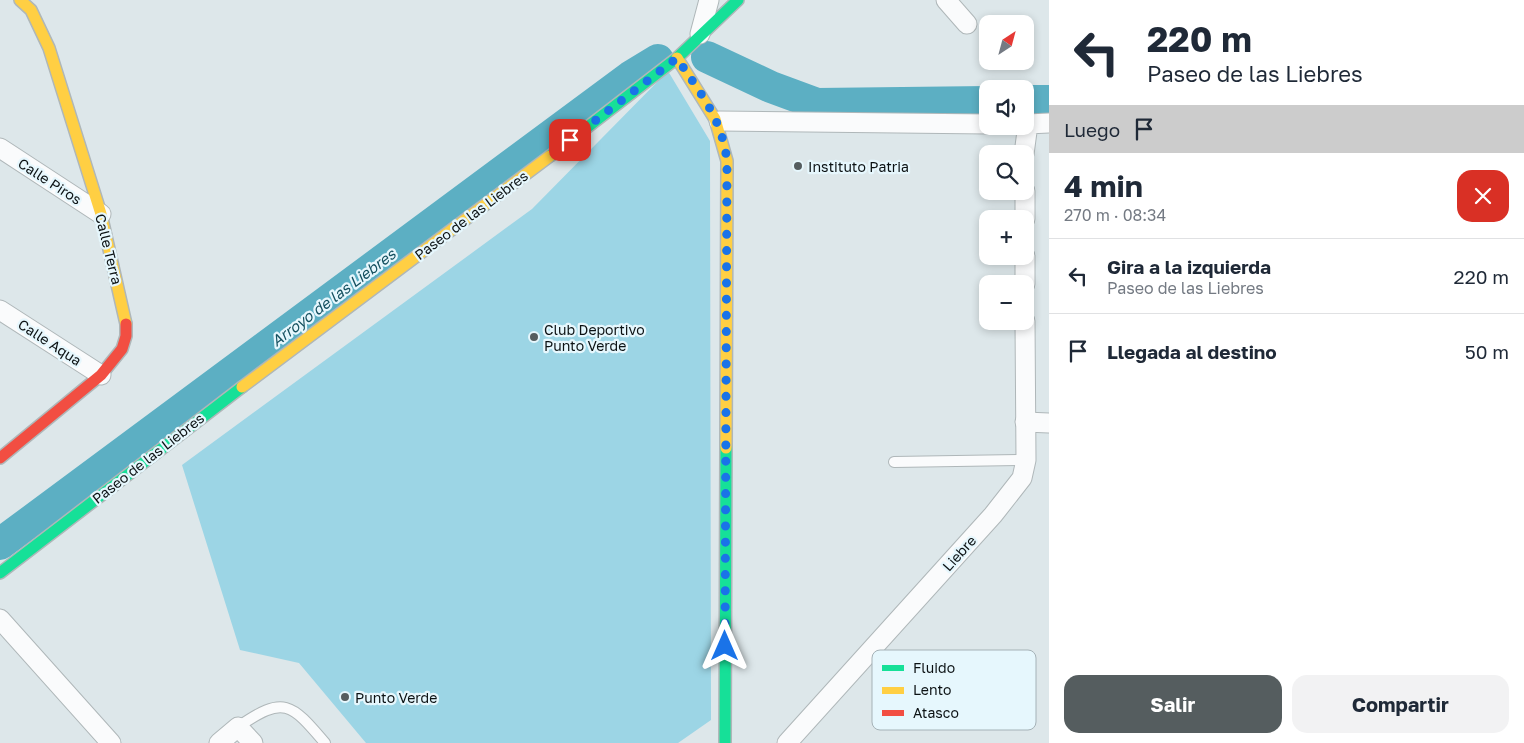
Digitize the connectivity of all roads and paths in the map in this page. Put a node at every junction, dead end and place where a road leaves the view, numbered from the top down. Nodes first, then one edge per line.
1 (20, 0) edge
2 (710, 0) edge
3 (738, 0) edge
4 (946, 0) edge
5 (966, 24) dead end
6 (700, 34) junction
7 (677, 58) junction
8 (719, 121) junction
9 (1048, 123) edge
10 (979, 124) edge
11 (1034, 124) edge
12 (0, 148) edge
13 (101, 214) junction
14 (0, 310) edge
15 (1025, 330) edge
16 (101, 375) junction
17 (1025, 422) junction
18 (1049, 423) edge
19 (0, 458) edge
20 (1026, 460) junction
21 (894, 462) dead end
22 (0, 573) edge
23 (0, 618) edge
24 (238, 727) junction
25 (320, 741) edge
26 (111, 743) edge
27 (218, 743) edge
28 (253, 743) edge
29 (725, 743) edge
30 (787, 743) edge

1 - 13 street, Calle Terra
2 - 6 street
3 - 6 street, Paseo de las Liebres
4 - 5 street
6 - 7 street, Paseo de las Liebres
7 - 8 street
7 - 22 street, Paseo de las Liebres
8 - 10 street
8 - 29 street
9 - 11 street
12 - 13 street, Calle Piros
13 - 16 street, Calle Terra
14 - 16 street, Calle Aqua
15 - 17 street, Liebre
16 - 19 street, Calle Terra
17 - 18 street
17 - 20 street, Liebre
20 - 21 lane
20 - 30 street, Liebre
23 - 26 street
24 - 25 lane
24 - 27 street
24 - 28 street

